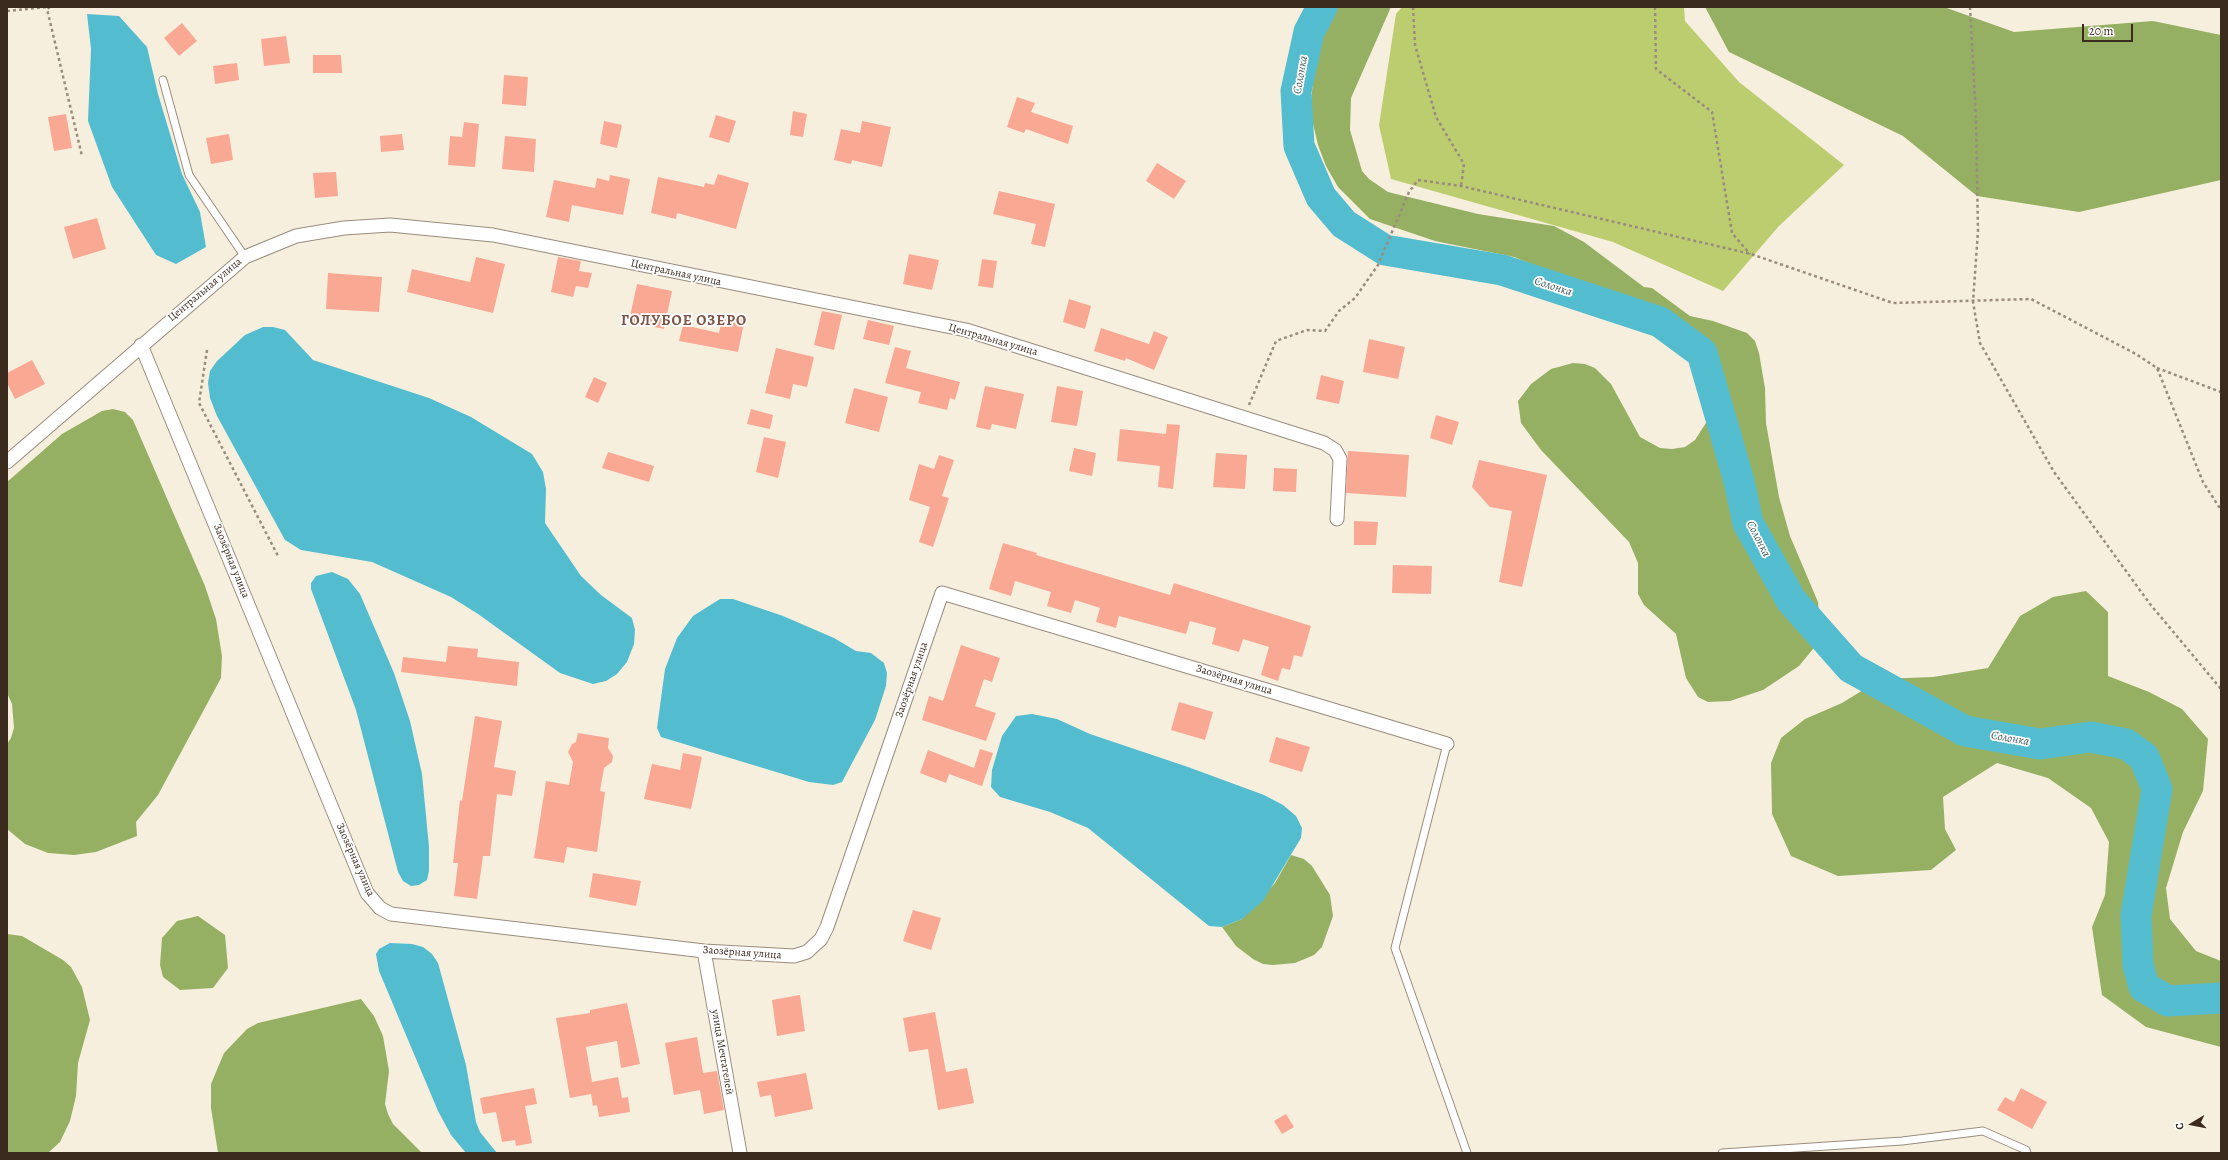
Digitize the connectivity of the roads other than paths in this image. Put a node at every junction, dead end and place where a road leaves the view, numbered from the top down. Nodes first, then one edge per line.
1 (163, 80) dead end
2 (245, 257) junction
3 (141, 345) junction
4 (7, 462) edge
5 (1337, 519) dead end
6 (1447, 744) joint
7 (704, 951) junction
8 (740, 1153) edge
9 (1467, 1153) edge
10 (1722, 1153) edge
11 (2027, 1153) edge

1 - 2 lane
2 - 3 street, Центральная улица
2 - 5 street, Центральная улица
3 - 4 street, Центральная улица
3 - 7 street, Заозёрная улица
6 - 7 street, Заозёрная улица
6 - 9 lane
7 - 8 street, улица Мечтателей
10 - 11 lane

